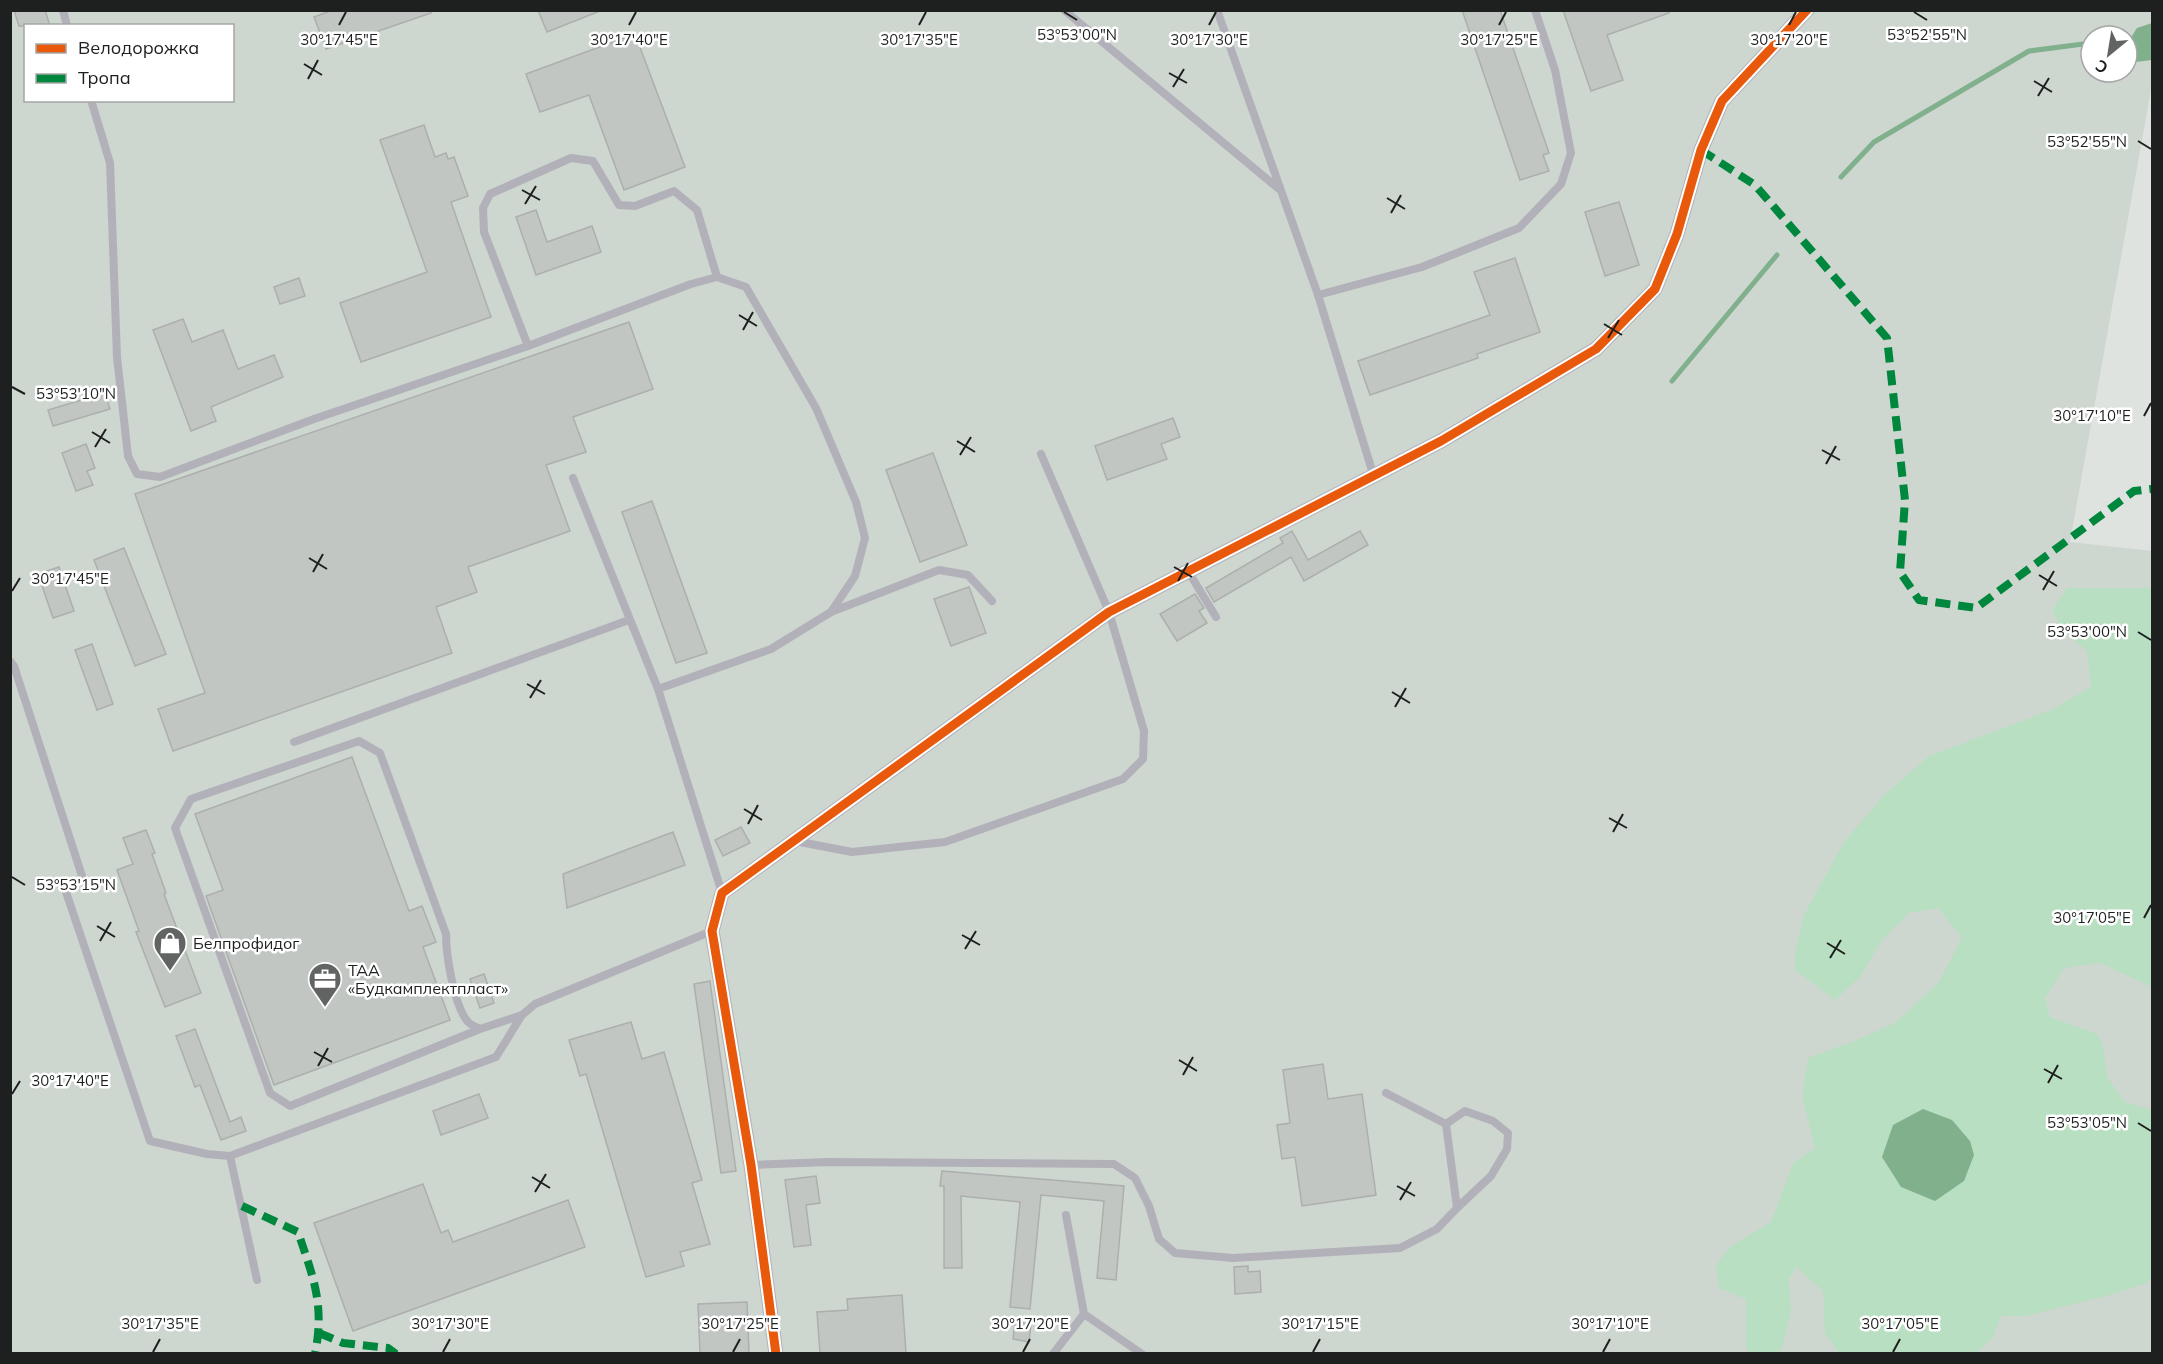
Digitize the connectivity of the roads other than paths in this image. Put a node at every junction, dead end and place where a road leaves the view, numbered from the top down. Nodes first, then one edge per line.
1 (1064, 10) edge
2 (1217, 10) edge
3 (1535, 10) edge
4 (1807, 10) edge
5 (92, 102) edge
6 (1280, 189) junction
7 (717, 277) junction
8 (1318, 295) junction
9 (528, 346) junction
10 (1041, 454) dead end
11 (1374, 477) junction
12 (573, 478) dead end
13 (1188, 571) junction
14 (992, 601) dead end
15 (831, 612) junction
16 (1109, 612) junction
17 (1216, 616) dead end
18 (629, 620) junction
19 (10, 661) edge
20 (658, 689) junction
21 (294, 742) dead end
22 (794, 841) junction
23 (722, 893) junction
24 (712, 931) junction
25 (522, 1015) junction
26 (480, 1029) junction
27 (1386, 1093) dead end
28 (1446, 1124) junction
29 (230, 1156) junction
30 (751, 1165) junction
31 (1457, 1208) junction
32 (1066, 1215) dead end
33 (257, 1280) dead end
34 (1084, 1314) junction
35 (776, 1353) edge
36 (1053, 1353) edge
37 (1142, 1353) edge

1 - 6 lane
2 - 6 lane
3 - 8 lane
4 - 11 street
5 - 9 lane
6 - 8 lane
7 - 9 lane
7 - 9 lane
7 - 15 lane
8 - 11 lane
10 - 16 lane
11 - 13 street
12 - 18 lane
13 - 16 street
13 - 17 lane
14 - 15 lane
15 - 20 lane
16 - 22 street
16 - 22 lane
18 - 20 lane
18 - 21 lane
19 - 29 lane
20 - 23 lane
22 - 23 street
23 - 24 street
24 - 25 lane
24 - 30 street
25 - 26 lane
25 - 29 lane
26 - 26 lane
27 - 28 lane
28 - 31 lane
28 - 31 lane
29 - 33 lane
30 - 31 lane
30 - 35 street
32 - 34 lane
34 - 36 lane
34 - 37 lane

